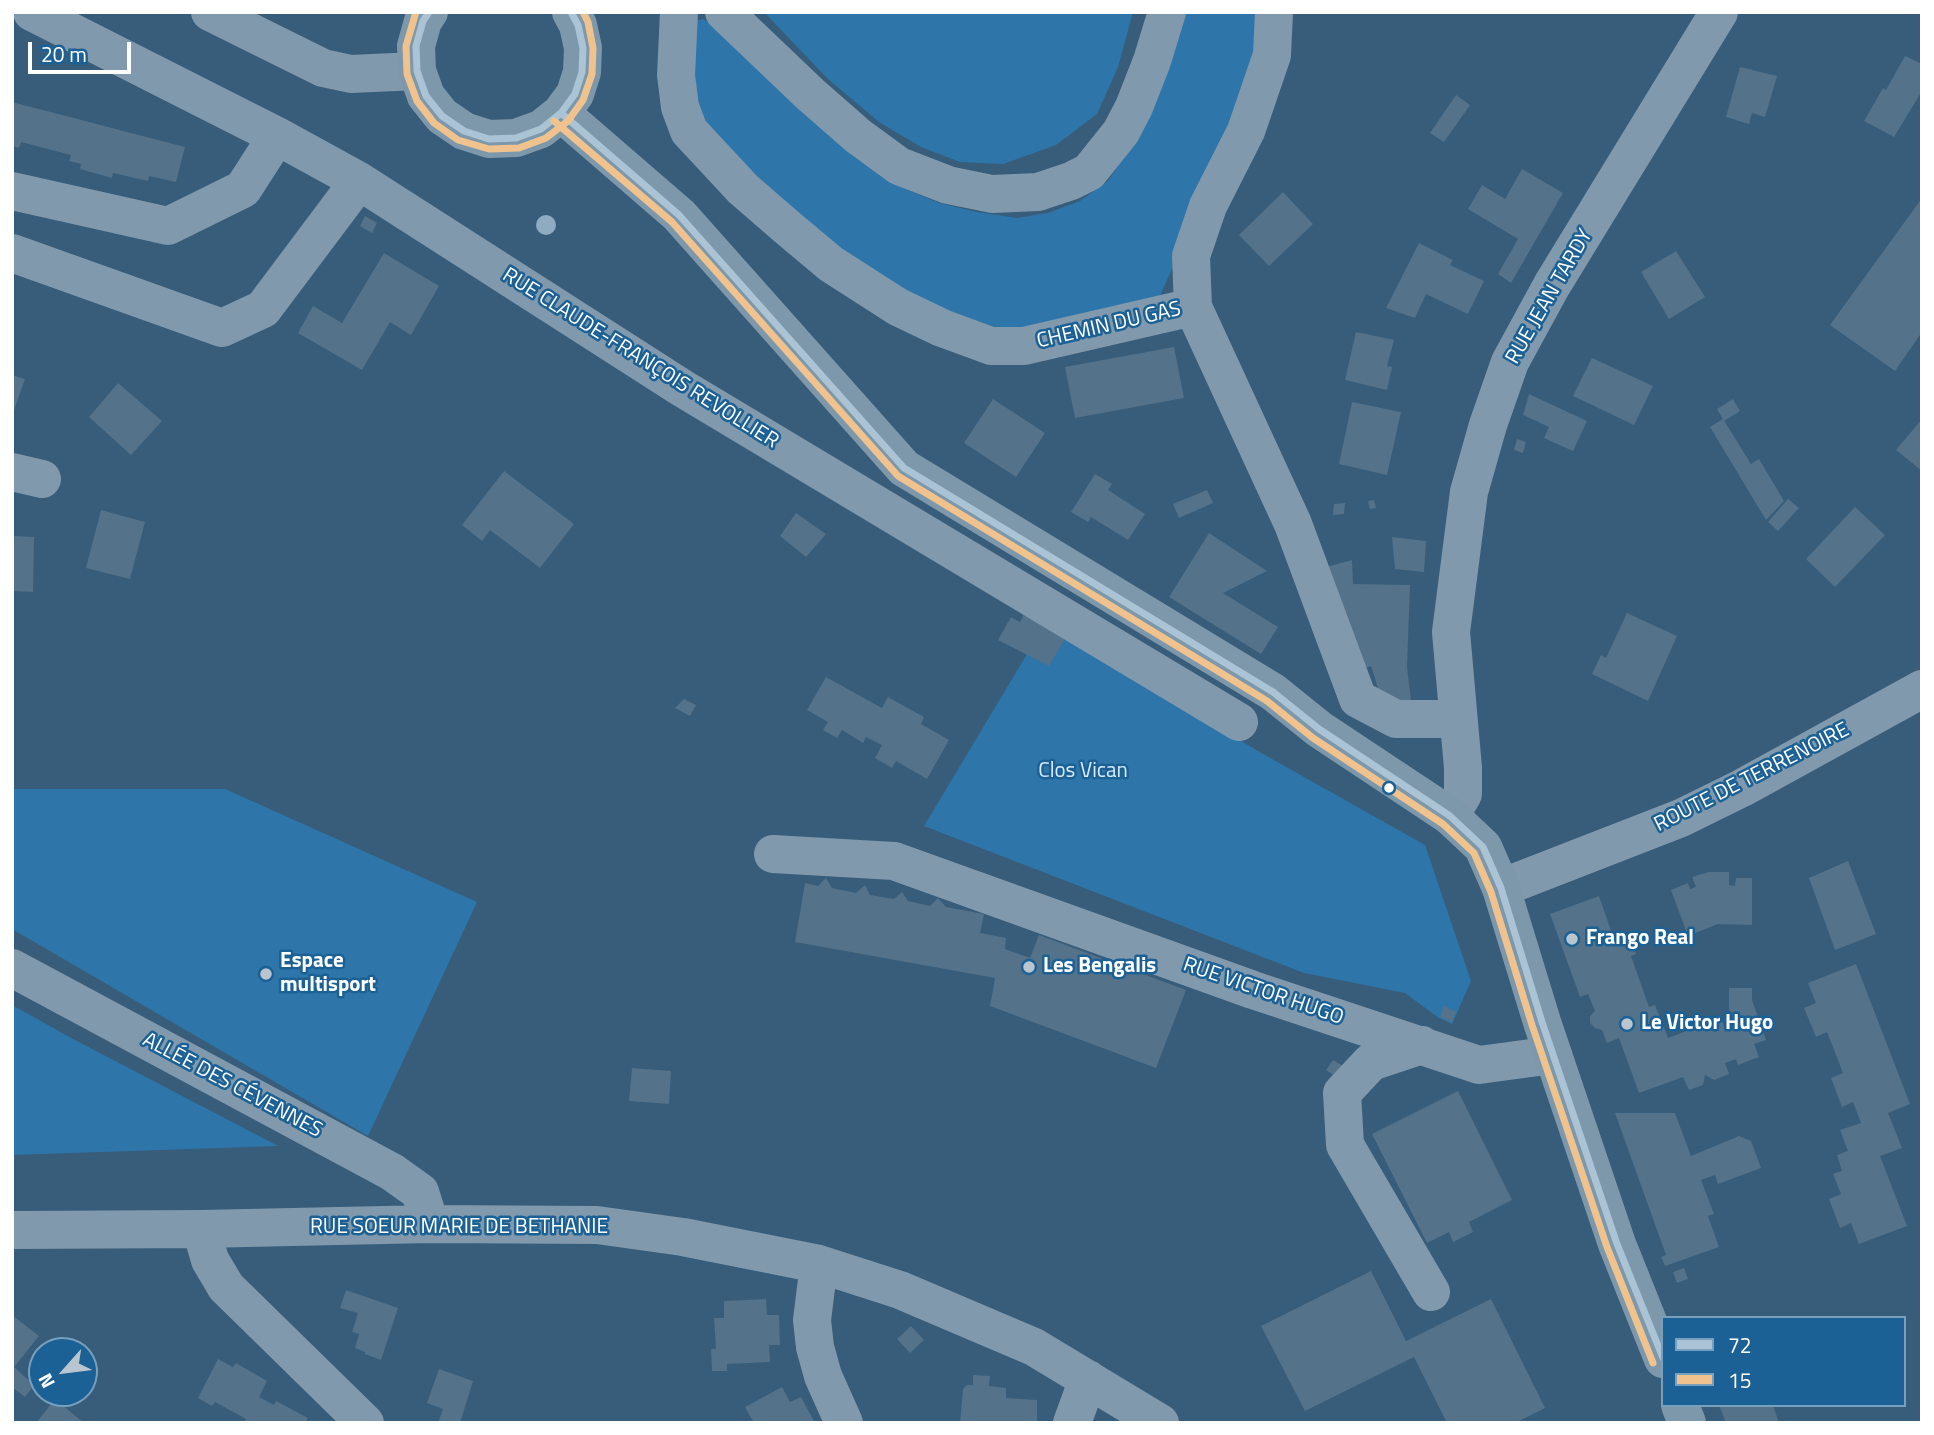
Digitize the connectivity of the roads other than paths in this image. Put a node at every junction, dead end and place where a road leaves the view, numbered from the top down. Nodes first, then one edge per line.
1 (33, 12) edge
2 (210, 12) edge
3 (429, 12) edge
4 (571, 12) edge
5 (679, 12) edge
6 (724, 12) edge
7 (1167, 12) edge
8 (1274, 12) edge
9 (1719, 12) edge
10 (417, 71) junction
11 (561, 113) junction
12 (277, 136) junction
13 (359, 181) junction
14 (12, 191) edge
15 (12, 253) edge
16 (1193, 307) junction
17 (1922, 689) edge
18 (1458, 719) junction
19 (1239, 722) dead end
20 (1450, 816) junction
21 (773, 854) dead end
22 (1501, 888) junction
23 (12, 968) edge
24 (1422, 1045) junction
25 (1553, 1055) junction
26 (430, 1224) junction
27 (201, 1229) junction
28 (12, 1230) edge
29 (819, 1264) junction
30 (1431, 1292) dead end
31 (1661, 1355) edge
32 (1088, 1379) junction
33 (366, 1423) edge
34 (844, 1423) edge
35 (1072, 1423) edge
36 (1160, 1423) edge

1 - 12 street, RUE CLAUDE-FRANÇOIS REVOLLIER
2 - 10 street
3 - 10 main road
4 - 11 main road
5 - 16 street, CHEMIN DU GAS
6 - 7 street
8 - 16 street
9 - 18 street, RUE JEAN TARDY
10 - 11 main road
11 - 20 main road
12 - 13 street, RUE CLAUDE-FRANÇOIS REVOLLIER
12 - 14 street
13 - 15 street
13 - 19 street, RUE CLAUDE-FRANÇOIS REVOLLIER
16 - 18 street, CHEMIN DU GAS
17 - 22 street, ROUTE DE TERRENOIRE
18 - 20 street, RUE JEAN TARDY
20 - 22 main road
21 - 24 street, RUE VICTOR HUGO
22 - 25 main road
23 - 26 street, ALLÉE DES CÉVENNES
24 - 25 street, RUE VICTOR HUGO
24 - 30 street
25 - 31 main road
26 - 27 street, RUE SOEUR MARIE DE BETHANIE
26 - 29 street, RUE SOEUR MARIE DE BETHANIE
27 - 28 street, RUE SOEUR MARIE DE BETHANIE
27 - 33 street
29 - 32 street, RUE SOEUR MARIE DE BETHANIE
29 - 34 street
32 - 35 street
32 - 36 street, RUE SOEUR MARIE DE BETHANIE

